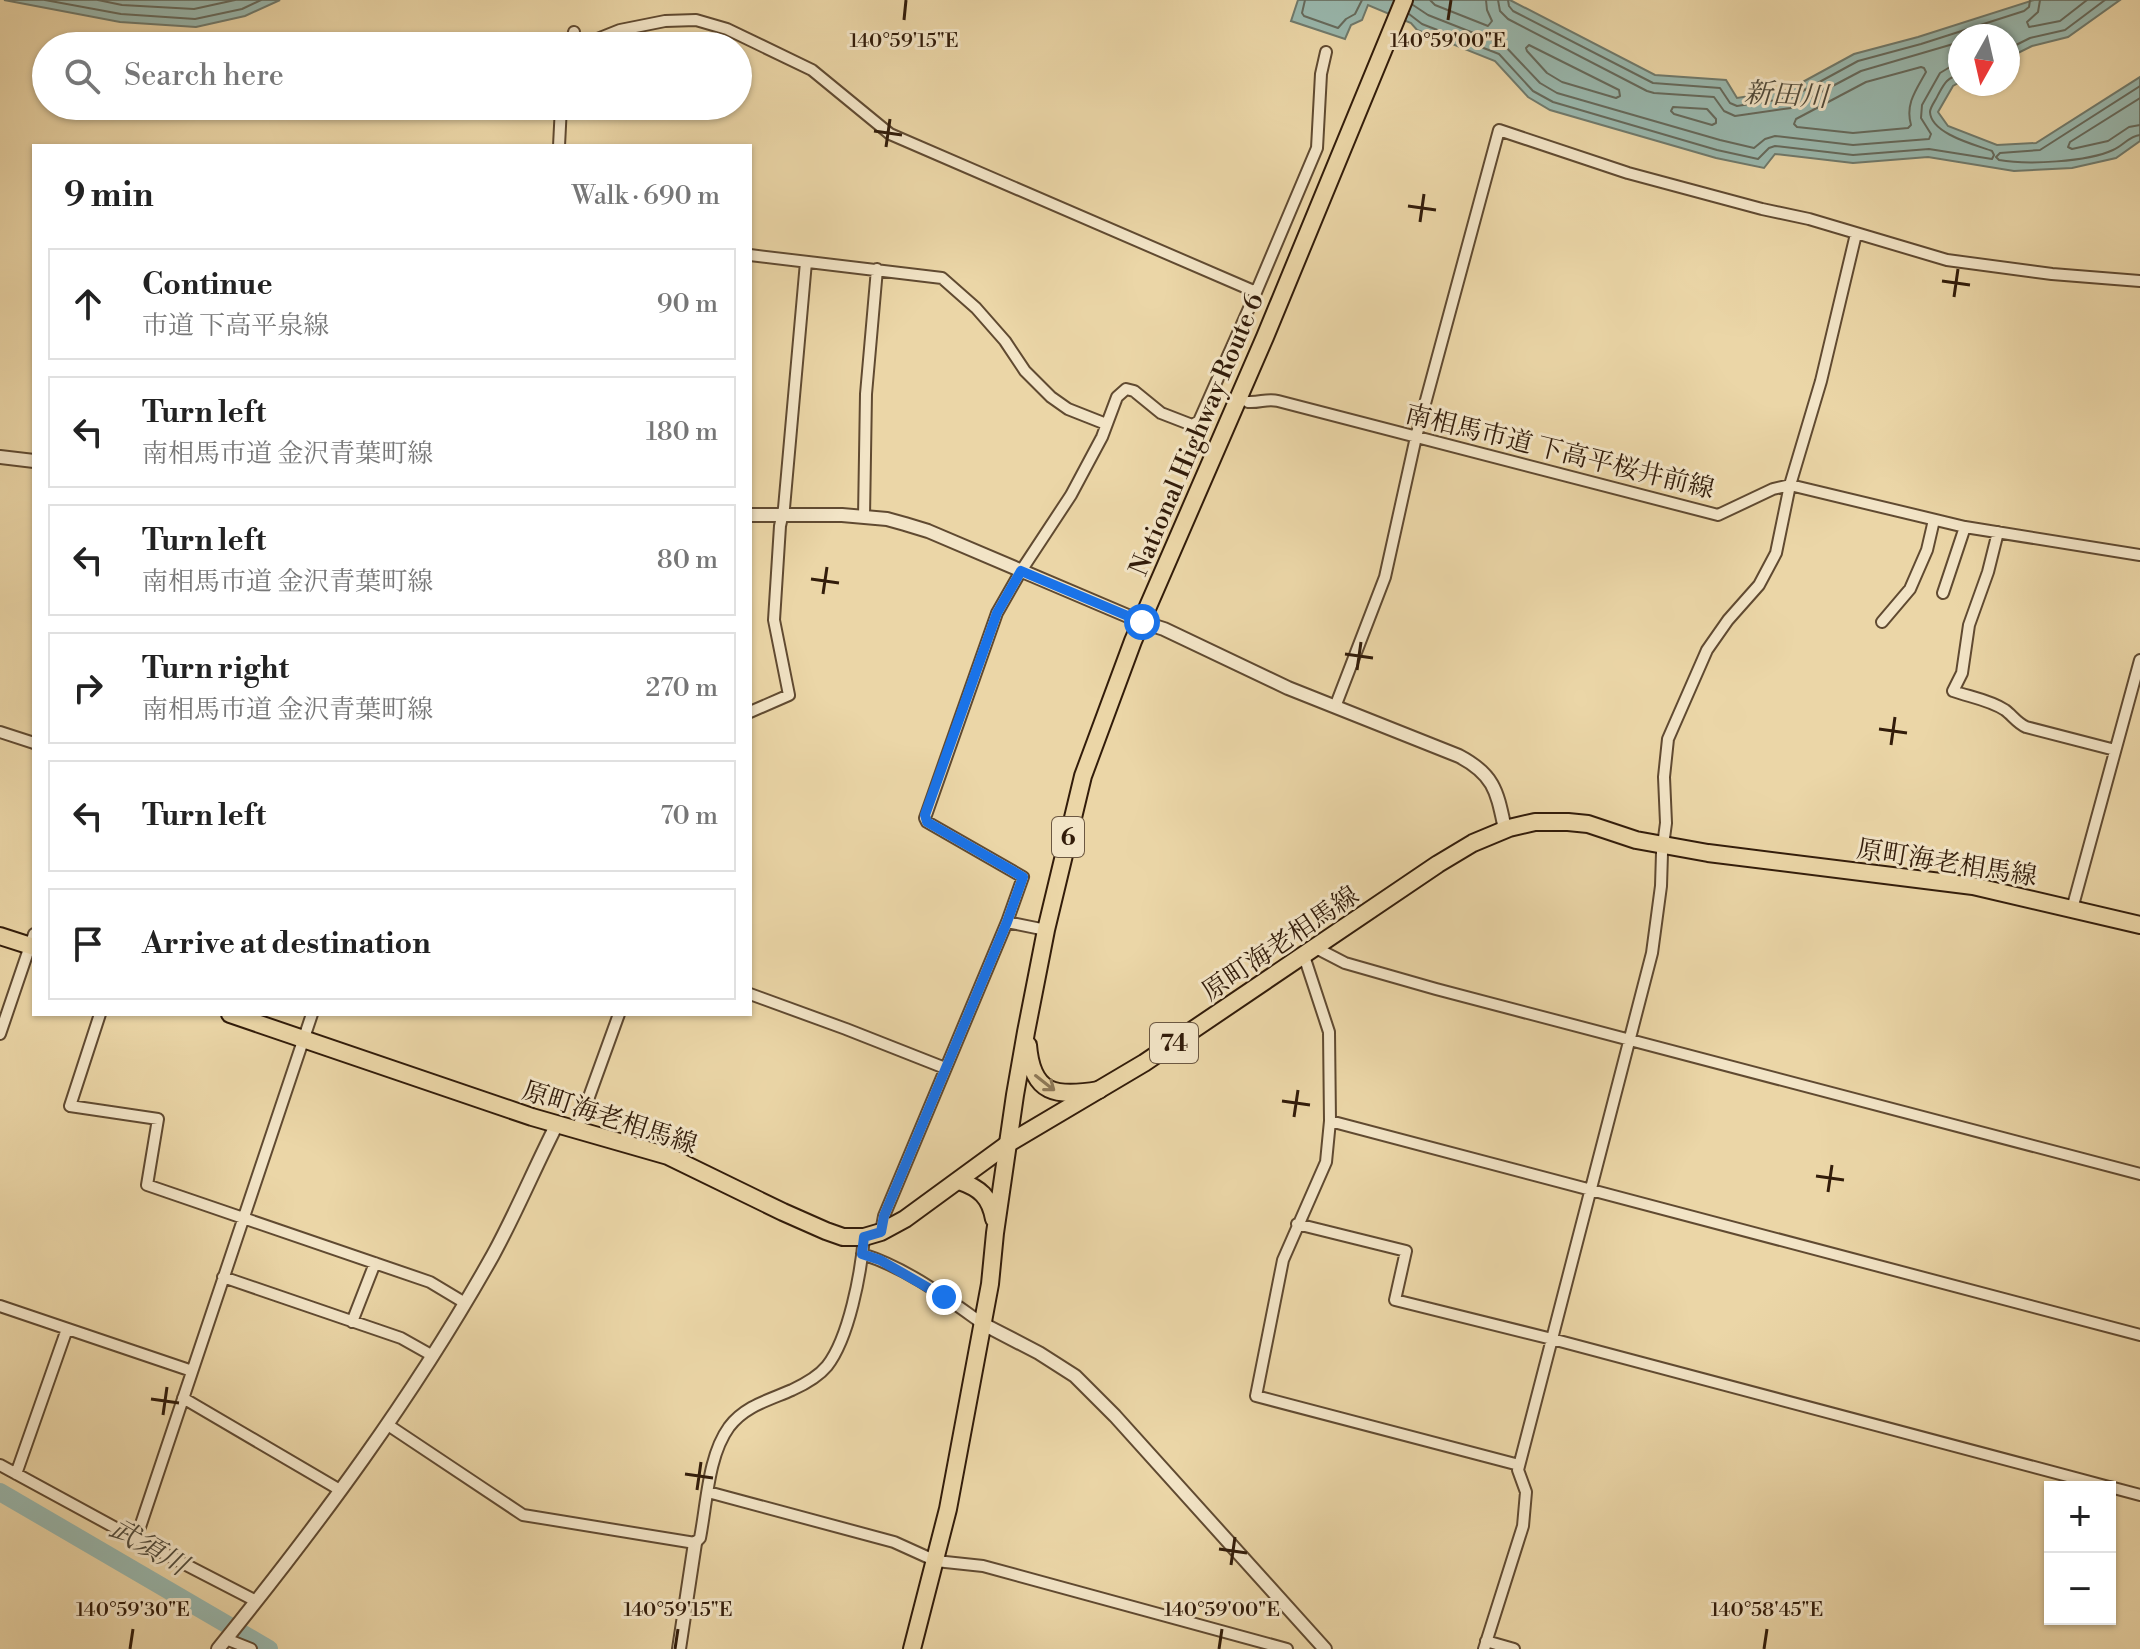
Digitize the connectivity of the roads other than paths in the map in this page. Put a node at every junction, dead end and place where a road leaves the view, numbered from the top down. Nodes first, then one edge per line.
1 (1404, 0) edge
2 (615, 32) edge
3 (733, 32) edge
4 (752, 41) edge
5 (1326, 52) dead end
6 (560, 120) edge
7 (559, 144) edge
8 (1856, 234) junction
9 (752, 255) edge
10 (806, 262) junction
11 (877, 269) junction
12 (2140, 281) edge
13 (1256, 292) junction
14 (1248, 402) dead end
15 (1106, 424) junction
16 (1416, 437) junction
17 (0, 457) edge
18 (32, 461) edge
19 (1790, 485) junction
20 (783, 514) junction
21 (752, 515) edge
22 (864, 517) junction
23 (1934, 520) junction
24 (1965, 527) junction
25 (1998, 532) junction
26 (2140, 555) edge
27 (1021, 571) junction
28 (1943, 593) dead end
29 (1142, 622) junction
30 (1882, 622) dead end
31 (2140, 660) edge
32 (1335, 707) junction
33 (752, 711) edge
34 (0, 732) edge
35 (32, 742) edge
36 (2115, 750) junction
37 (1505, 829) junction
38 (1664, 845) junction
39 (2072, 909) junction
40 (1007, 922) junction
41 (2140, 925) edge
42 (1046, 930) junction
43 (0, 936) edge
44 (32, 942) edge
45 (32, 945) edge
46 (1310, 952) junction
47 (752, 995) edge
48 (99, 1016) edge
49 (236, 1016) edge
50 (311, 1016) edge
51 (618, 1016) edge
52 (1026, 1032) junction
53 (0, 1034) edge
54 (303, 1039) junction
55 (1630, 1039) junction
56 (945, 1068) junction
57 (1099, 1090) junction
58 (1330, 1121) junction
59 (557, 1124) junction
60 (577, 1130) junction
61 (1009, 1143) junction
62 (2140, 1174) edge
63 (959, 1181) junction
64 (1591, 1189) junction
65 (243, 1218) junction
66 (1297, 1224) junction
67 (881, 1232) junction
68 (995, 1233) junction
69 (863, 1246) junction
70 (375, 1263) junction
71 (223, 1277) junction
72 (465, 1303) junction
73 (0, 1306) edge
74 (352, 1322) junction
75 (983, 1324) junction
76 (67, 1329) junction
77 (2140, 1335) edge
78 (1552, 1339) junction
79 (433, 1356) junction
80 (192, 1371) junction
81 (183, 1398) junction
82 (388, 1425) junction
83 (0, 1465) edge
84 (1519, 1465) junction
85 (16, 1474) junction
86 (2086, 1481) edge
87 (2116, 1489) edge
88 (340, 1490) junction
89 (708, 1492) junction
90 (2140, 1495) edge
91 (136, 1539) junction
92 (695, 1543) junction
93 (936, 1561) junction
94 (254, 1604) junction
95 (224, 1641) edge
96 (1485, 1645) edge
97 (251, 1649) edge
98 (679, 1649) edge
99 (912, 1649) edge
100 (1287, 1649) edge
101 (1325, 1649) edge
102 (1514, 1649) edge

1 - 29 main road, National Highway Route 6 / 6
2 - 3 street
4 - 13 street
5 - 13 street
6 - 7 street
8 - 12 street
8 - 16 street
8 - 19 street
9 - 10 street
10 - 11 street
10 - 20 street
11 - 15 street
11 - 22 street
13 - 15 street
14 - 16 street, 南相馬市道 下高平桜井前線
15 - 27 street
16 - 19 street, 南相馬市道 下高平桜井前線
16 - 32 street
17 - 18 street
19 - 23 street
19 - 38 street
20 - 21 street
20 - 22 street
20 - 33 street
22 - 27 street
23 - 24 street
23 - 30 street
24 - 25 street
24 - 28 street
25 - 26 street
25 - 36 street
27 - 29 street
27 - 40 street
29 - 32 street
29 - 42 main road, National Highway Route 6 / 6
31 - 36 street
32 - 37 street
34 - 35 street
36 - 39 street
37 - 38 main road, 原町海老相馬線 / 74
37 - 46 main road, 原町海老相馬線 / 74
38 - 39 main road, 原町海老相馬線 / 74
38 - 55 street
39 - 41 main road, 原町海老相馬線 / 74
40 - 42 street
40 - 56 street
42 - 52 main road, National Highway Route 6 / 6
43 - 44 main road
45 - 53 street
46 - 55 street
46 - 57 main road, 原町海老相馬線 / 74
46 - 58 street
47 - 56 street
48 - 65 street
49 - 54 main road, 原町海老相馬線 / 74
50 - 54 street
51 - 60 street
52 -> 57 main road
52 - 61 main road, National Highway Route 6 / 6
54 - 59 main road, 原町海老相馬線 / 74
54 - 65 street
55 - 62 street
55 - 64 street
56 - 67 street
57 - 61 main road, 原町海老相馬線 / 74
58 - 64 street
58 - 66 street
59 - 60 main road, 原町海老相馬線 / 74
59 - 72 street
60 - 69 main road, 原町海老相馬線 / 74
61 - 63 main road, 原町海老相馬線 / 74
61 - 68 main road, National Highway Route 6 / 6
63 - 67 main road, 原町海老相馬線 / 74
63 - 68 main road
64 - 77 street
64 - 78 street
65 - 70 street
65 - 71 street
66 - 78 street
66 - 84 street
67 - 69 main road, 原町海老相馬線 / 74
68 - 75 main road, National Highway Route 6 / 6
69 - 75 street
69 - 89 street
70 - 72 street
70 - 74 street
71 - 74 street
71 - 80 street
72 - 79 street
73 - 76 street
74 - 79 street
75 - 93 main road, National Highway Route 6 / 6
75 - 101 street
76 - 80 street
76 - 85 street
78 - 84 street
78 - 86 street
79 - 82 street
80 - 81 street
81 - 88 street
81 - 91 street
82 - 88 street
82 - 92 street
83 - 85 street
84 - 96 street
85 - 91 street
87 - 90 street
88 - 94 street
89 - 92 street
89 - 93 street
91 - 94 street
92 - 98 street
93 - 99 main road, National Highway Route 6 / 6
93 - 100 street
94 - 95 street
95 - 97 street
96 - 102 street

